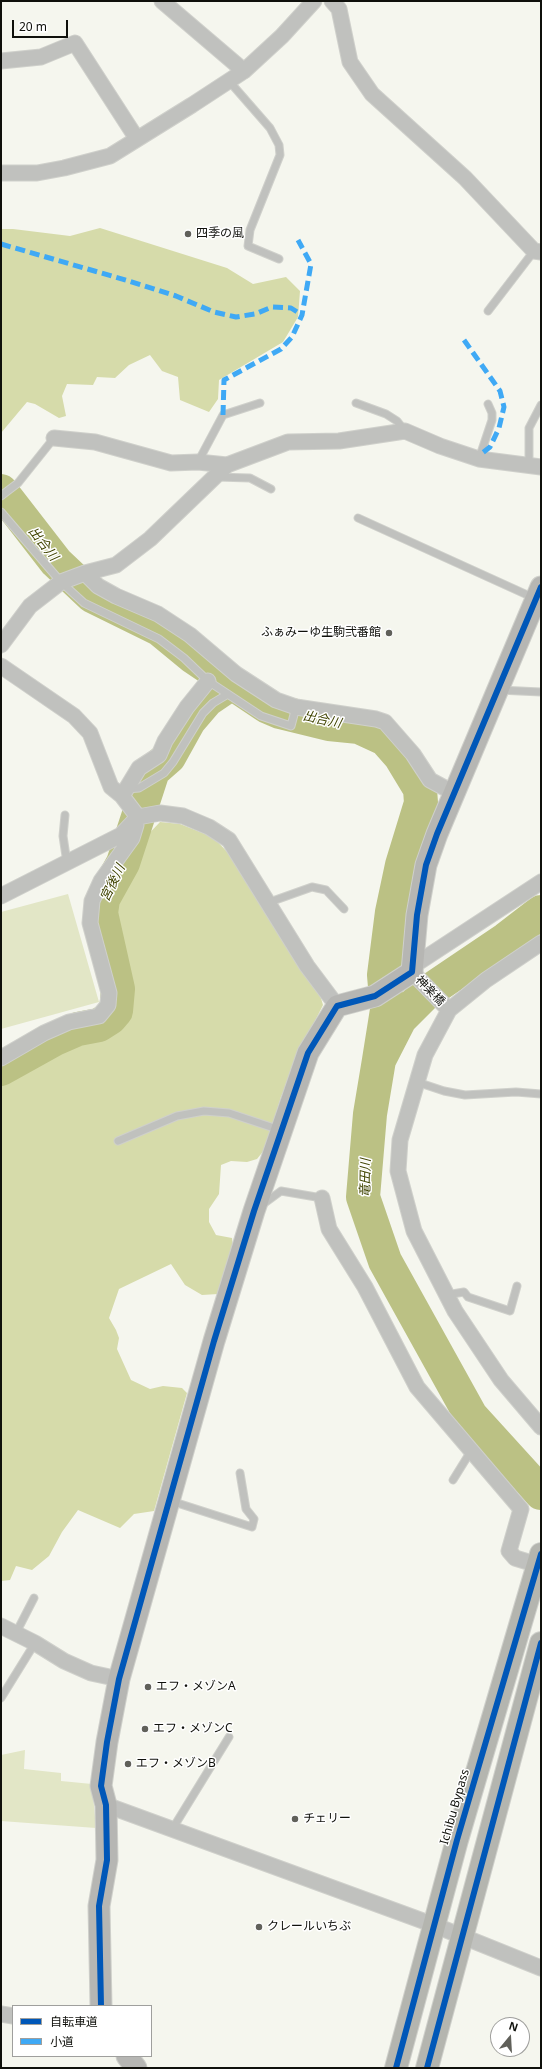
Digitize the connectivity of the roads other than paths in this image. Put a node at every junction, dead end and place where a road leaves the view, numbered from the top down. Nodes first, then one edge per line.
1 (162, 1) edge
2 (314, 1) edge
3 (332, 1) edge
4 (1, 61) edge
5 (244, 71) junction
6 (229, 81) junction
7 (138, 139) junction
8 (1, 173) edge
9 (538, 252) edge
10 (279, 259) dead end
11 (488, 311) dead end
12 (260, 403) dead end
13 (356, 403) dead end
14 (488, 404) dead end
15 (541, 405) edge
16 (405, 431) junction
17 (54, 438) joint
18 (479, 459) junction
19 (198, 462) junction
20 (227, 465) junction
21 (535, 467) edge
22 (215, 477) junction
23 (271, 489) dead end
24 (1, 496) edge
25 (1, 512) edge
26 (358, 518) dead end
27 (85, 573) junction
28 (61, 582) junction
29 (538, 593) edge
30 (1, 645) edge
31 (1, 666) edge
32 (208, 681) junction
33 (497, 690) junction
34 (541, 692) edge
35 (228, 694) junction
36 (296, 707) junction
37 (124, 792) junction
38 (454, 793) junction
39 (65, 815) dead end
40 (138, 816) junction
41 (67, 864) junction
42 (541, 882) edge
43 (1, 896) edge
44 (266, 903) junction
45 (344, 909) dead end
46 (541, 943) edge
47 (408, 973) junction
48 (337, 1006) junction
49 (449, 1010) junction
50 (1, 1058) edge
51 (417, 1082) junction
52 (541, 1094) edge
53 (282, 1130) junction
54 (118, 1141) dead end
55 (322, 1198) joint
56 (254, 1211) junction
57 (517, 1286) dead end
58 (446, 1295) junction
59 (541, 1427) edge
60 (471, 1451) junction
61 (240, 1473) dead end
62 (453, 1480) dead end
63 (168, 1500) junction
64 (539, 1560) edge
65 (34, 1598) dead end
66 (1, 1626) edge
67 (16, 1634) junction
68 (36, 1643) junction
69 (541, 1643) edge
70 (119, 1679) junction
71 (1, 1698) edge
72 (229, 1737) dead end
73 (106, 1804) junction
74 (173, 1828) junction
75 (434, 1925) junction
76 (462, 1937) junction
77 (541, 1968) edge
78 (101, 2005) edge
79 (1, 2014) edge
80 (12, 2016) edge
81 (128, 2057) edge
82 (136, 2068) edge
83 (396, 2068) edge
84 (427, 2068) edge

1 - 5 street
2 - 5 street
3 - 9 street
4 - 7 street
5 - 6 street
6 - 7 street
6 - 10 lane
7 - 8 street
9 - 11 lane
12 - 19 lane
13 - 16 lane
14 - 18 lane
15 - 21 lane
16 - 18 street
16 - 20 street
17 - 19 street
17 - 24 lane
18 - 21 street
19 - 20 street
20 - 22 street
22 - 23 lane
22 - 27 street
25 - 28 lane
26 - 29 lane
27 - 28 street
27 - 36 street
28 - 30 street
28 - 32 lane
29 - 33 street
31 - 37 street
32 - 35 lane
32 - 37 street
33 - 34 lane
33 - 38 street
35 - 36 lane
35 - 37 lane
36 - 38 street
37 - 40 street
38 - 47 street
39 - 41 lane
40 - 41 street
40 - 44 street
40 - 50 street
41 - 43 street
42 - 47 street
44 - 45 lane
44 - 48 street
46 - 49 street
47 - 48 street
47 - 49 street, 神楽橋
48 - 53 street
49 - 51 street
51 - 52 lane
51 - 58 street
53 - 54 lane
53 - 56 street
55 - 56 lane
55 - 60 street
56 - 63 street
57 - 58 lane
58 - 59 street
60 - 62 lane
60 - 64 street
61 - 63 lane
63 - 70 street
64 - 75 highway, Ichibu Bypass
65 - 67 lane
66 - 67 street
67 - 68 street
68 - 70 street
68 - 71 lane
69 - 76 highway
70 - 73 street
72 - 74 lane
73 - 74 street
73 - 78 street
74 - 75 street
75 - 76 street
75 - 83 highway, Ichibu Bypass
76 - 77 street
76 - 84 highway
79 - 80 street
81 - 82 street

